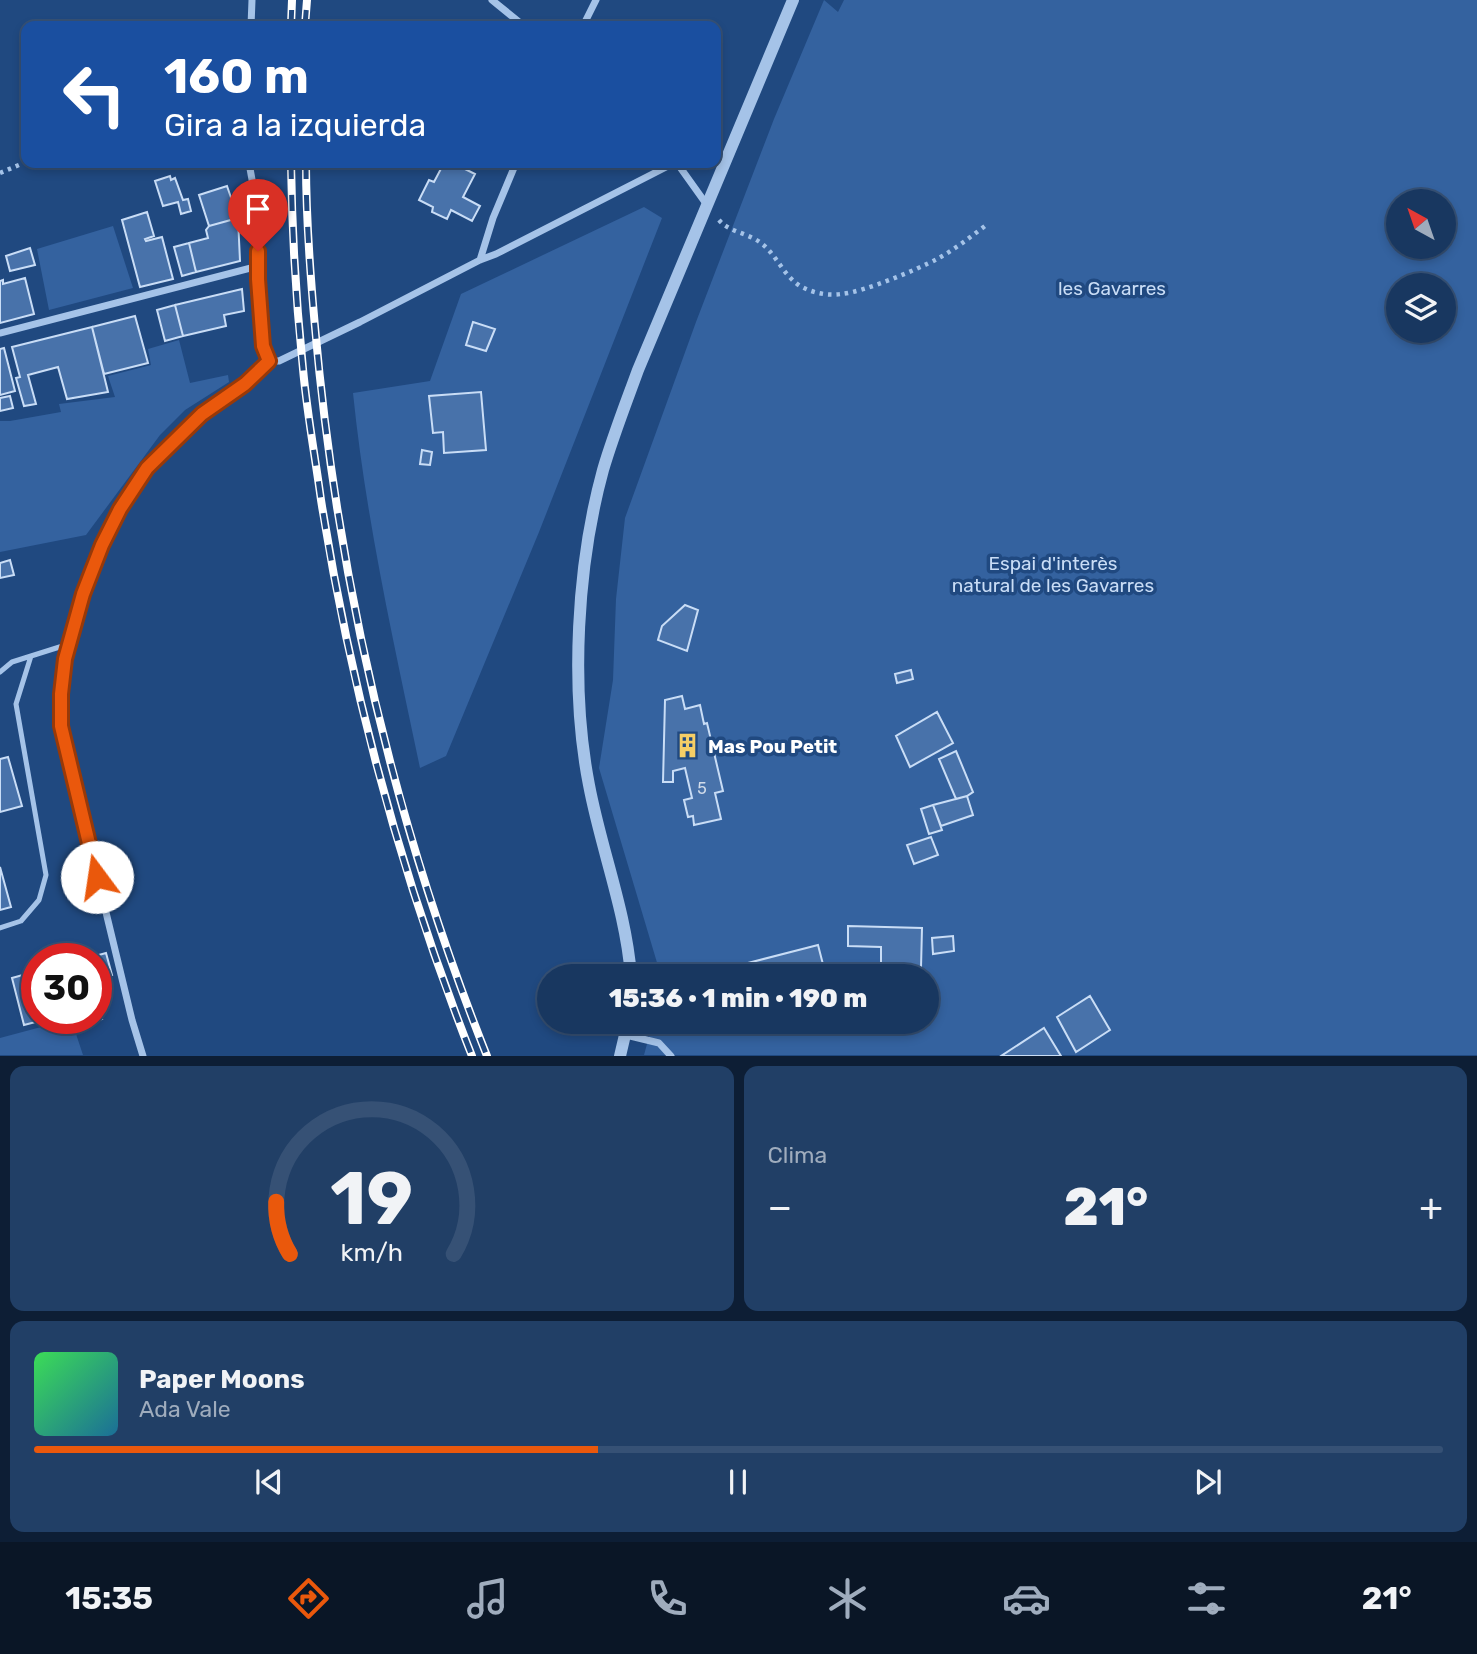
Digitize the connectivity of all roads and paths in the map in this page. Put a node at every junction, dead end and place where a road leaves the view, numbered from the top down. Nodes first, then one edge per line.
1 (253, 0) edge
2 (492, 0) edge
3 (596, 0) edge
4 (793, 0) edge
5 (251, 21) edge
6 (518, 21) edge
7 (586, 21) edge
8 (21, 165) edge
9 (250, 168) edge
10 (514, 168) edge
11 (665, 168) edge
12 (679, 168) edge
13 (0, 173) edge
14 (707, 205) junction
15 (985, 226) dead end
16 (480, 260) junction
17 (258, 266) junction
18 (0, 333) edge
19 (269, 361) junction
20 (69, 644) junction
21 (31, 656) junction
22 (0, 672) edge
23 (0, 928) edge
24 (629, 964) edge
25 (625, 1034) edge
26 (640, 1034) edge
27 (143, 1055) edge
28 (620, 1055) edge
29 (671, 1055) edge

1 - 5 street
2 - 6 street
3 - 7 street
4 - 14 street
8 - 13 path
9 - 17 street
10 - 16 street
11 - 16 street
12 - 14 street
14 - 15 path
14 - 24 street
16 - 19 street
17 - 18 street
17 - 19 street
19 - 20 street
20 - 21 lane
20 - 27 street
21 - 22 lane
21 - 23 lane
25 - 28 street
26 - 29 street

